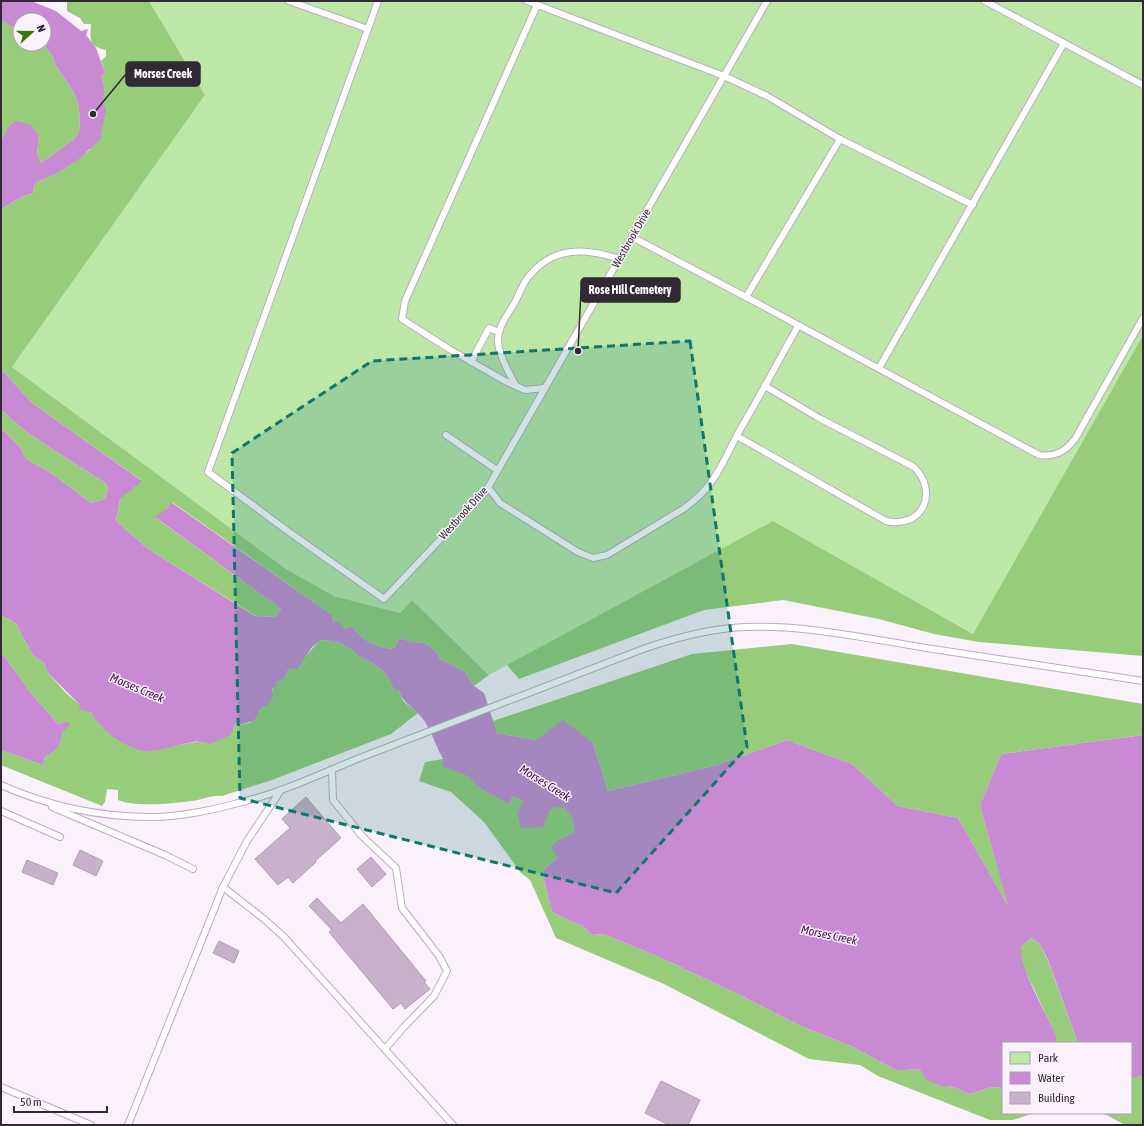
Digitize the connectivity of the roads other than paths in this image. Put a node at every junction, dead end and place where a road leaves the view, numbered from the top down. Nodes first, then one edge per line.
1 (289, 1) edge
2 (378, 1) edge
3 (527, 1) edge
4 (767, 1) edge
5 (984, 1) edge
6 (537, 4) junction
7 (368, 29) junction
8 (1064, 43) junction
9 (724, 76) junction
10 (1143, 84) edge
11 (840, 139) junction
12 (973, 205) junction
13 (632, 238) junction
14 (619, 259) junction
15 (746, 298) junction
16 (1143, 318) edge
17 (798, 326) junction
18 (499, 332) junction
19 (471, 362) junction
20 (879, 368) junction
21 (516, 386) junction
22 (765, 386) junction
23 (545, 388) junction
24 (446, 435) dead end
25 (737, 436) junction
26 (497, 470) junction
27 (488, 487) junction
28 (1143, 681) edge
29 (332, 770) junction
30 (1, 785) edge
31 (281, 790) junction
32 (14, 791) junction
33 (1, 812) edge
34 (60, 837) dead end
35 (193, 869) dead end
36 (223, 887) junction
37 (386, 1050) junction
38 (1, 1087) edge
39 (91, 1125) edge
40 (128, 1125) edge
41 (453, 1125) edge

1 - 7 lane
2 - 7 lane
3 - 6 lane
4 - 9 lane, Westbrook Drive
5 - 8 lane
6 - 9 lane
6 - 19 lane
7 - 27 lane, Westbrook Drive
8 - 10 lane
8 - 12 lane
9 - 11 lane
9 - 13 lane, Westbrook Drive
11 - 12 lane
11 - 15 lane
12 - 20 lane
13 - 14 lane, Westbrook Drive
13 - 15 lane
14 - 18 lane
14 - 23 lane, Westbrook Drive
15 - 17 lane
16 - 20 lane
17 - 20 lane
17 - 22 lane
18 - 19 lane
18 - 21 lane
19 - 21 lane
21 - 23 lane
22 - 25 lane
22 - 25 lane
23 - 26 lane, Westbrook Drive
24 - 26 lane
25 - 27 lane
26 - 27 lane, Westbrook Drive
28 - 29 lane
29 - 31 lane
29 - 37 lane
30 - 32 lane
31 - 32 lane
31 - 36 lane
32 - 35 lane
33 - 34 lane
36 - 37 lane
36 - 40 lane
37 - 41 lane
38 - 39 lane

